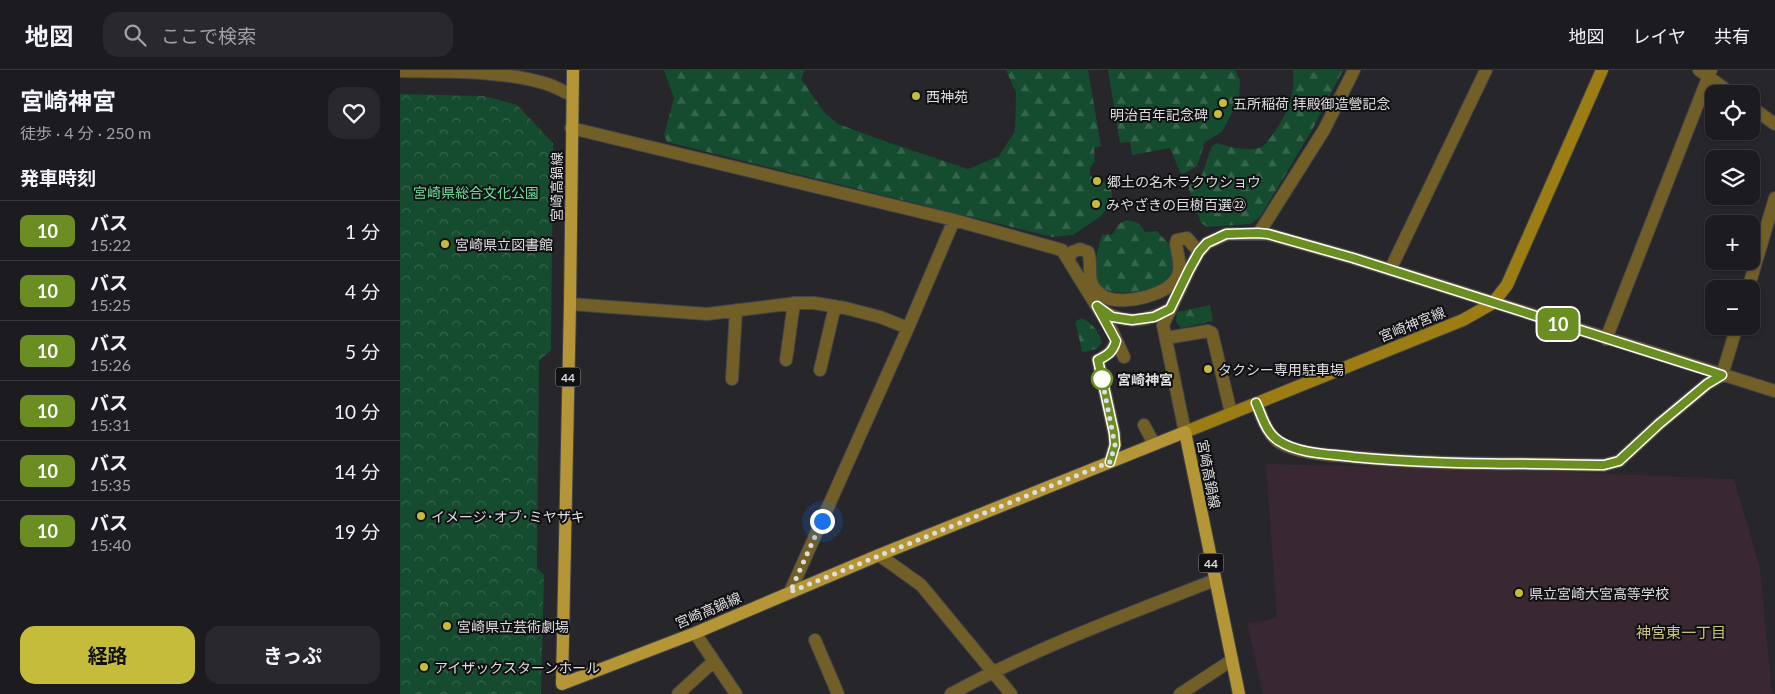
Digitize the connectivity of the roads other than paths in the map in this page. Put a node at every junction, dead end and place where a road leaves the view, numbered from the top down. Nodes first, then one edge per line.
1 (573, 70) edge
2 (1354, 70) edge
3 (1486, 70) edge
4 (1602, 70) edge
5 (400, 71) edge
6 (1706, 73) edge
7 (1721, 85) edge
8 (572, 95) junction
9 (1760, 113) edge
10 (1775, 124) edge
11 (571, 128) junction
12 (1775, 198) edge
13 (954, 220) junction
14 (1258, 233) junction
15 (1203, 247) junction
16 (1068, 260) junction
17 (1390, 270) junction
18 (1751, 280) edge
19 (794, 303) junction
20 (1492, 303) junction
21 (570, 304) junction
22 (835, 306) junction
23 (1097, 306) junction
24 (1170, 309) junction
25 (736, 310) junction
26 (908, 328) junction
27 (1734, 335) edge
28 (1166, 338) junction
29 (1606, 339) junction
30 (1116, 341) junction
31 (1124, 357) dead end
32 (786, 360) dead end
33 (820, 370) dead end
34 (1722, 375) junction
35 (732, 379) dead end
36 (1775, 391) edge
37 (1256, 403) junction
38 (1231, 413) junction
39 (1144, 425) dead end
40 (1185, 432) junction
41 (1154, 444) junction
42 (1110, 462) junction
43 (879, 555) junction
44 (1214, 580) junction
45 (790, 592) junction
46 (695, 633) junction
47 (815, 640) dead end
48 (1232, 660) junction
49 (714, 662) junction
50 (992, 671) junction
51 (562, 689) edge
52 (678, 694) edge
53 (736, 694) edge
54 (838, 694) edge
55 (951, 694) edge
56 (1011, 694) edge
57 (1180, 694) edge
58 (1239, 694) edge

1 - 8 main road, 宮崎高鍋線 / 44
2 - 14 street
3 - 17 street
4 - 20 main road, 宮崎神宮線
5 - 8 street
6 - 7 street
6 - 29 street
8 - 11 main road, 宮崎高鍋線 / 44
9 - 10 street
11 - 13 street
11 - 21 main road, 宮崎高鍋線 / 44
12 - 18 street
13 - 16 street
13 - 26 street
14 - 15 street
14 - 17 street
15 - 16 street
15 - 24 street
16 - 23 street
17 - 20 street
19 - 22 street
19 - 25 street
19 - 32 street
20 - 29 street
20 - 37 main road, 宮崎神宮線
21 - 25 street
21 - 51 main road, 宮崎高鍋線 / 44
22 - 26 street
22 - 33 street
23 - 24 street
23 - 30 street
24 - 28 street
25 - 35 street
26 - 45 street
27 - 34 street
28 - 38 street
28 - 40 street
29 - 34 street
30 - 31 street
30 - 42 street
34 - 36 street
34 - 37 street
37 - 38 main road, 宮崎神宮線
38 - 40 main road, 宮崎神宮線
39 - 41 street
40 - 41 main road, 宮崎高鍋線 / 44
40 - 44 main road, 宮崎高鍋線 / 44
41 - 42 main road, 宮崎高鍋線 / 44
42 - 43 main road, 宮崎高鍋線 / 44
43 - 45 main road, 宮崎高鍋線 / 44
43 - 50 street
44 - 48 main road, 宮崎高鍋線 / 44
44 - 50 street
45 - 46 main road, 宮崎高鍋線 / 44
46 - 49 street
46 - 51 main road, 宮崎高鍋線 / 44
47 - 54 street
48 - 57 street
48 - 58 main road, 宮崎高鍋線 / 44
49 - 52 street
49 - 53 street
50 - 55 street
50 - 56 street

